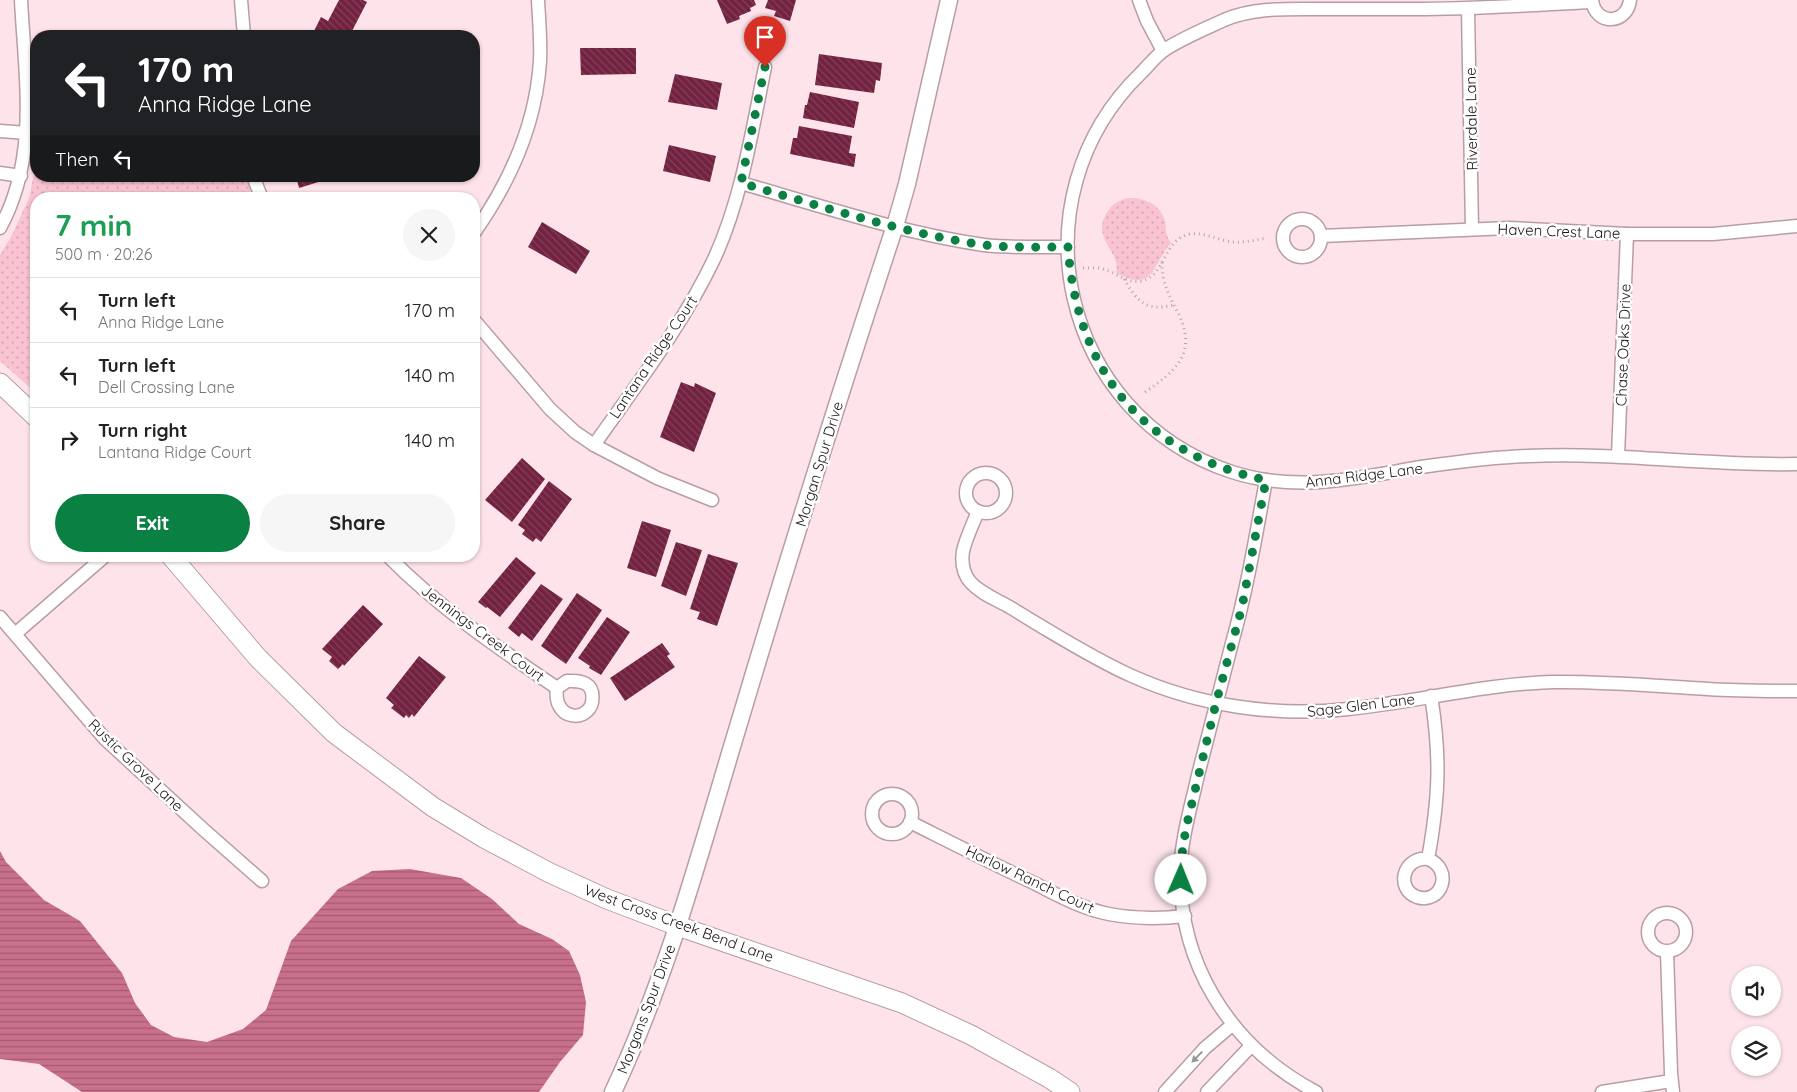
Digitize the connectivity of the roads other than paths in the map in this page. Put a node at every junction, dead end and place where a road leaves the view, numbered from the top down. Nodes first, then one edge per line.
1 (21, 0) edge
2 (242, 0) edge
3 (538, 0) edge
4 (949, 0) edge
5 (1139, 0) edge
6 (1630, 0) edge
7 (1592, 1) edge
8 (1468, 9) junction
9 (244, 30) edge
10 (1163, 51) junction
11 (765, 67) dead end
12 (0, 131) edge
13 (26, 133) junction
14 (0, 173) edge
15 (21, 176) junction
16 (741, 183) junction
17 (480, 223) edge
18 (895, 226) junction
19 (1797, 226) edge
20 (0, 228) edge
21 (1472, 229) junction
22 (1627, 234) junction
23 (1321, 236) dead end
24 (1068, 247) junction
25 (480, 327) edge
26 (0, 383) edge
27 (30, 411) edge
28 (594, 445) junction
29 (1618, 456) junction
30 (1797, 464) edge
31 (1266, 480) junction
32 (712, 500) dead end
33 (978, 511) dead end
34 (98, 562) edge
35 (176, 562) edge
36 (394, 562) edge
37 (0, 617) edge
38 (15, 634) junction
39 (556, 688) dead end
40 (1797, 691) edge
41 (1430, 696) junction
42 (1216, 703) junction
43 (910, 822) dead end
44 (1428, 859) dead end
45 (262, 881) dead end
46 (1185, 916) junction
47 (678, 926) junction
48 (1667, 952) dead end
49 (1232, 1025) junction
50 (1252, 1046) junction
51 (1672, 1086) edge
52 (613, 1092) edge
53 (1070, 1092) edge
54 (1164, 1092) edge
55 (1207, 1092) edge
56 (1316, 1092) edge
57 (1602, 1092) edge

1 - 13 street
2 - 9 street
3 - 17 street
4 - 18 street, Morgan Spur Drive
5 - 10 street
6 - 7 street, Anna Ridge Lane
7 - 8 street, Anna Ridge Lane
8 - 10 street, Anna Ridge Lane
8 - 21 street, Riverdale Lane
10 - 24 street, Anna Ridge Lane
11 - 16 street, Lantana Ridge Court
12 - 13 street
13 - 15 street
14 - 15 street
15 - 20 street
16 - 18 street
16 - 28 street, Lantana Ridge Court
18 - 24 street
18 - 47 street, Morgan Spur Drive
19 - 22 street, Haven Crest Lane
21 - 22 street, Haven Crest Lane
21 - 23 street, Haven Crest Lane
22 - 29 street, Chase Oaks Drive
24 - 31 street, Anna Ridge Lane
25 - 28 street
26 - 27 main road
28 - 32 street
29 - 30 street, Anna Ridge Lane
29 - 31 street, Anna Ridge Lane
31 - 42 street
33 - 42 street, Sage Glen Lane
34 - 38 street
35 - 47 main road, West Cross Creek Bend Lane
36 - 39 street, Jennings Creek Court
37 - 38 street, Rustic Grove Lane
38 - 45 street, Rustic Grove Lane
40 - 41 street, Sage Glen Lane
41 - 42 street, Sage Glen Lane
41 - 44 street
42 - 46 street
43 - 46 street, Harlow Ranch Court
46 - 49 street
47 - 52 street, Morgans Spur Drive
47 - 53 main road, West Cross Creek Bend Lane
48 - 51 street
49 - 50 street
49 -> 54 street
50 - 55 street
50 - 56 street
51 - 57 street

